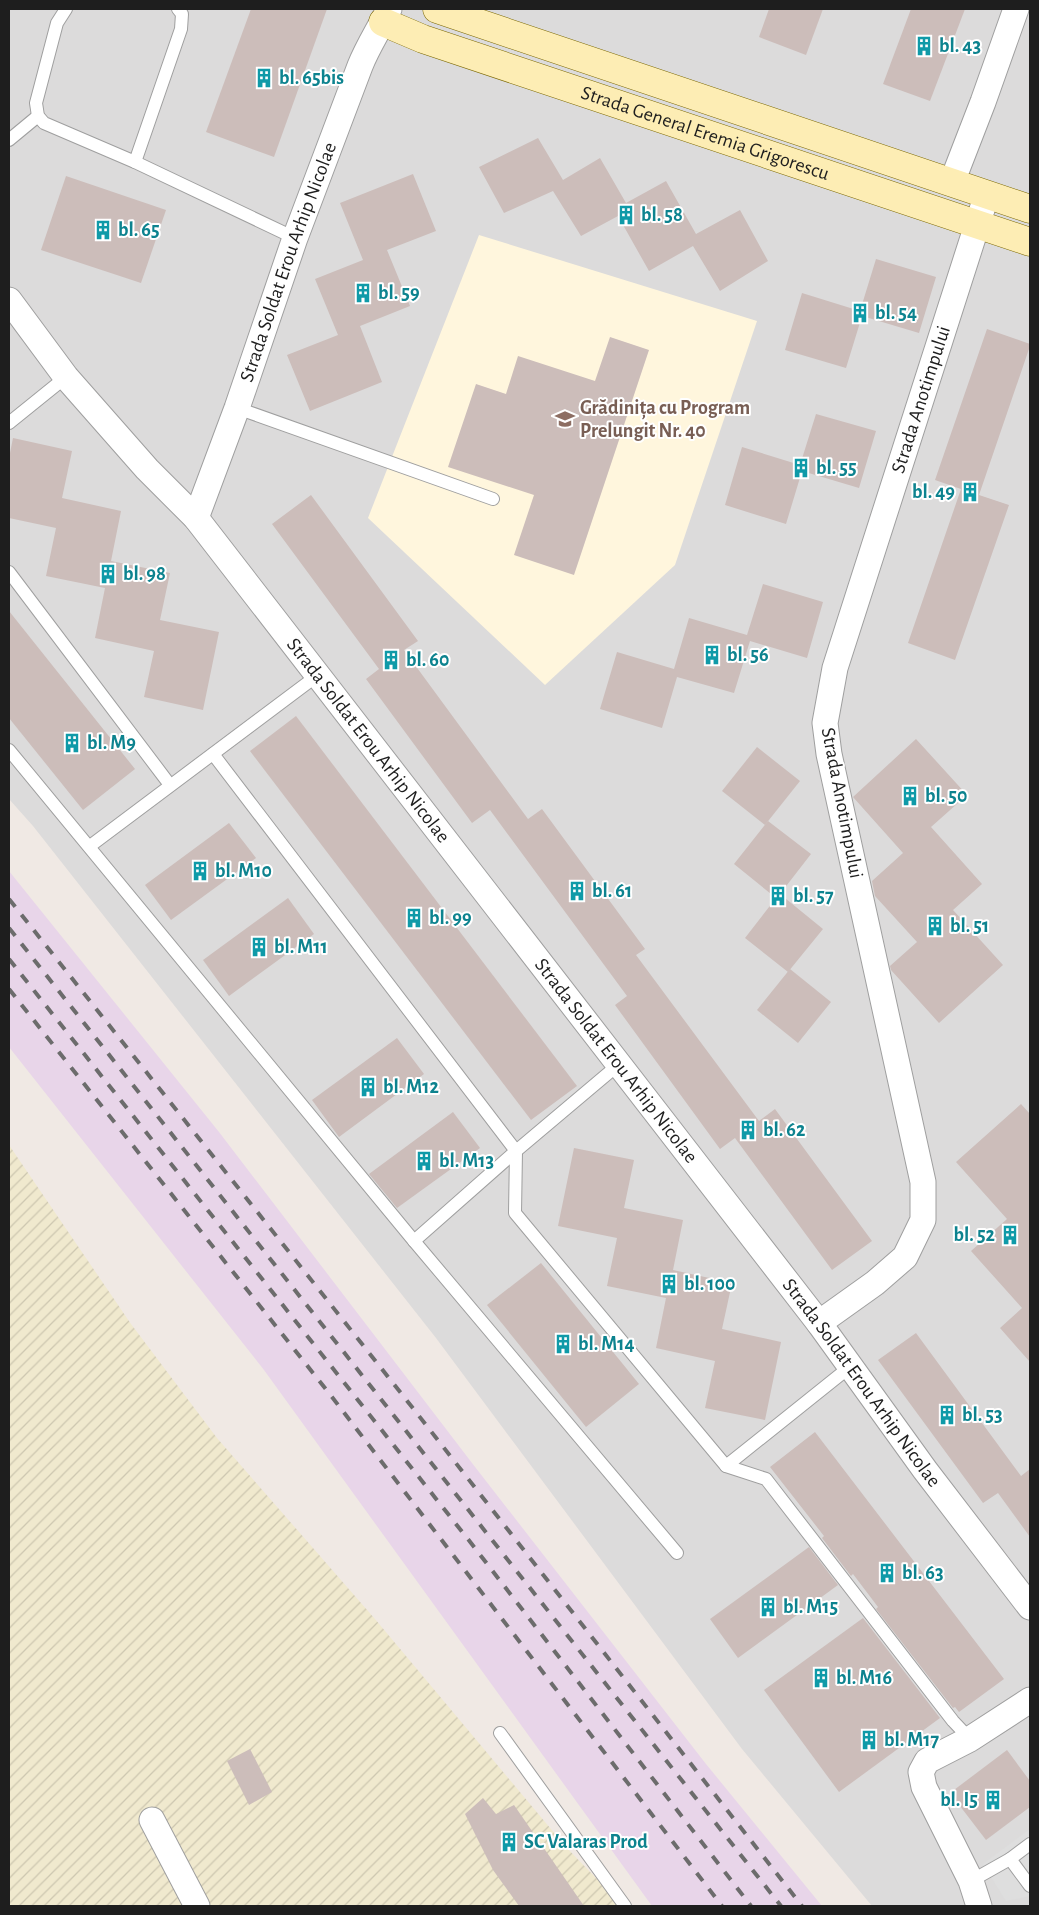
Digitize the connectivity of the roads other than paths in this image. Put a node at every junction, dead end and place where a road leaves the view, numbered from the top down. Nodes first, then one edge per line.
1 (66, 9) edge
2 (178, 9) edge
3 (436, 9) edge
4 (1016, 9) edge
5 (386, 15) edge
6 (38, 116) junction
7 (9, 140) edge
8 (135, 162) junction
9 (952, 182) junction
10 (986, 194) junction
11 (1030, 209) edge
12 (977, 224) junction
13 (295, 238) junction
14 (1030, 242) edge
15 (9, 300) edge
16 (66, 377) junction
17 (237, 408) junction
18 (9, 423) edge
19 (494, 499) dead end
20 (196, 518) junction
21 (9, 572) edge
22 (318, 675) junction
23 (9, 750) edge
24 (213, 754) junction
25 (170, 785) junction
26 (90, 846) junction
27 (618, 1065) junction
28 (516, 1151) junction
29 (414, 1242) junction
30 (819, 1323) junction
31 (851, 1366) junction
32 (726, 1466) junction
33 (677, 1553) dead end
34 (1030, 1607) edge
35 (1030, 1700) edge
36 (500, 1732) dead end
37 (970, 1739) junction
38 (152, 1820) dead end
39 (1030, 1844) edge
40 (1010, 1859) junction
41 (971, 1880) junction
42 (1030, 1886) edge
43 (197, 1906) edge
44 (625, 1906) edge
45 (979, 1906) edge

1 - 6 lane
2 - 8 lane
3 - 9 street, Strada General Eremia Grigorescu
4 - 9 street
5 - 12 street, Strada General Eremia Grigorescu
5 - 13 street, Strada Soldat Erou Arhip Nicolae
6 - 7 lane
6 - 8 lane
8 - 13 lane
9 - 10 street, Strada General Eremia Grigorescu
10 - 11 street, Strada General Eremia Grigorescu
10 - 12 street, Strada Anotimpului
12 - 14 street, Strada General Eremia Grigorescu
12 - 30 street, Strada Anotimpului
13 - 17 street, Strada Soldat Erou Arhip Nicolae
15 - 16 street, Strada Soldat Erou Arhip Nicolae
16 - 18 lane
16 - 20 street, Strada Soldat Erou Arhip Nicolae
17 - 19 lane
17 - 20 street, Strada Soldat Erou Arhip Nicolae
20 - 22 street, Strada Soldat Erou Arhip Nicolae
21 - 25 lane
22 - 24 lane
22 - 27 street, Strada Soldat Erou Arhip Nicolae
23 - 26 lane
24 - 25 lane
24 - 28 lane
25 - 26 lane
26 - 29 lane
27 - 28 lane
27 - 30 street, Strada Soldat Erou Arhip Nicolae
28 - 29 lane
28 - 32 lane
29 - 33 lane
30 - 31 street, Strada Soldat Erou Arhip Nicolae
31 - 32 lane
31 - 34 street, Strada Soldat Erou Arhip Nicolae
32 - 37 lane
35 - 37 street
36 - 44 lane
37 - 41 street
38 - 43 street
39 - 40 lane
40 - 41 lane
40 - 42 lane
41 - 45 street

